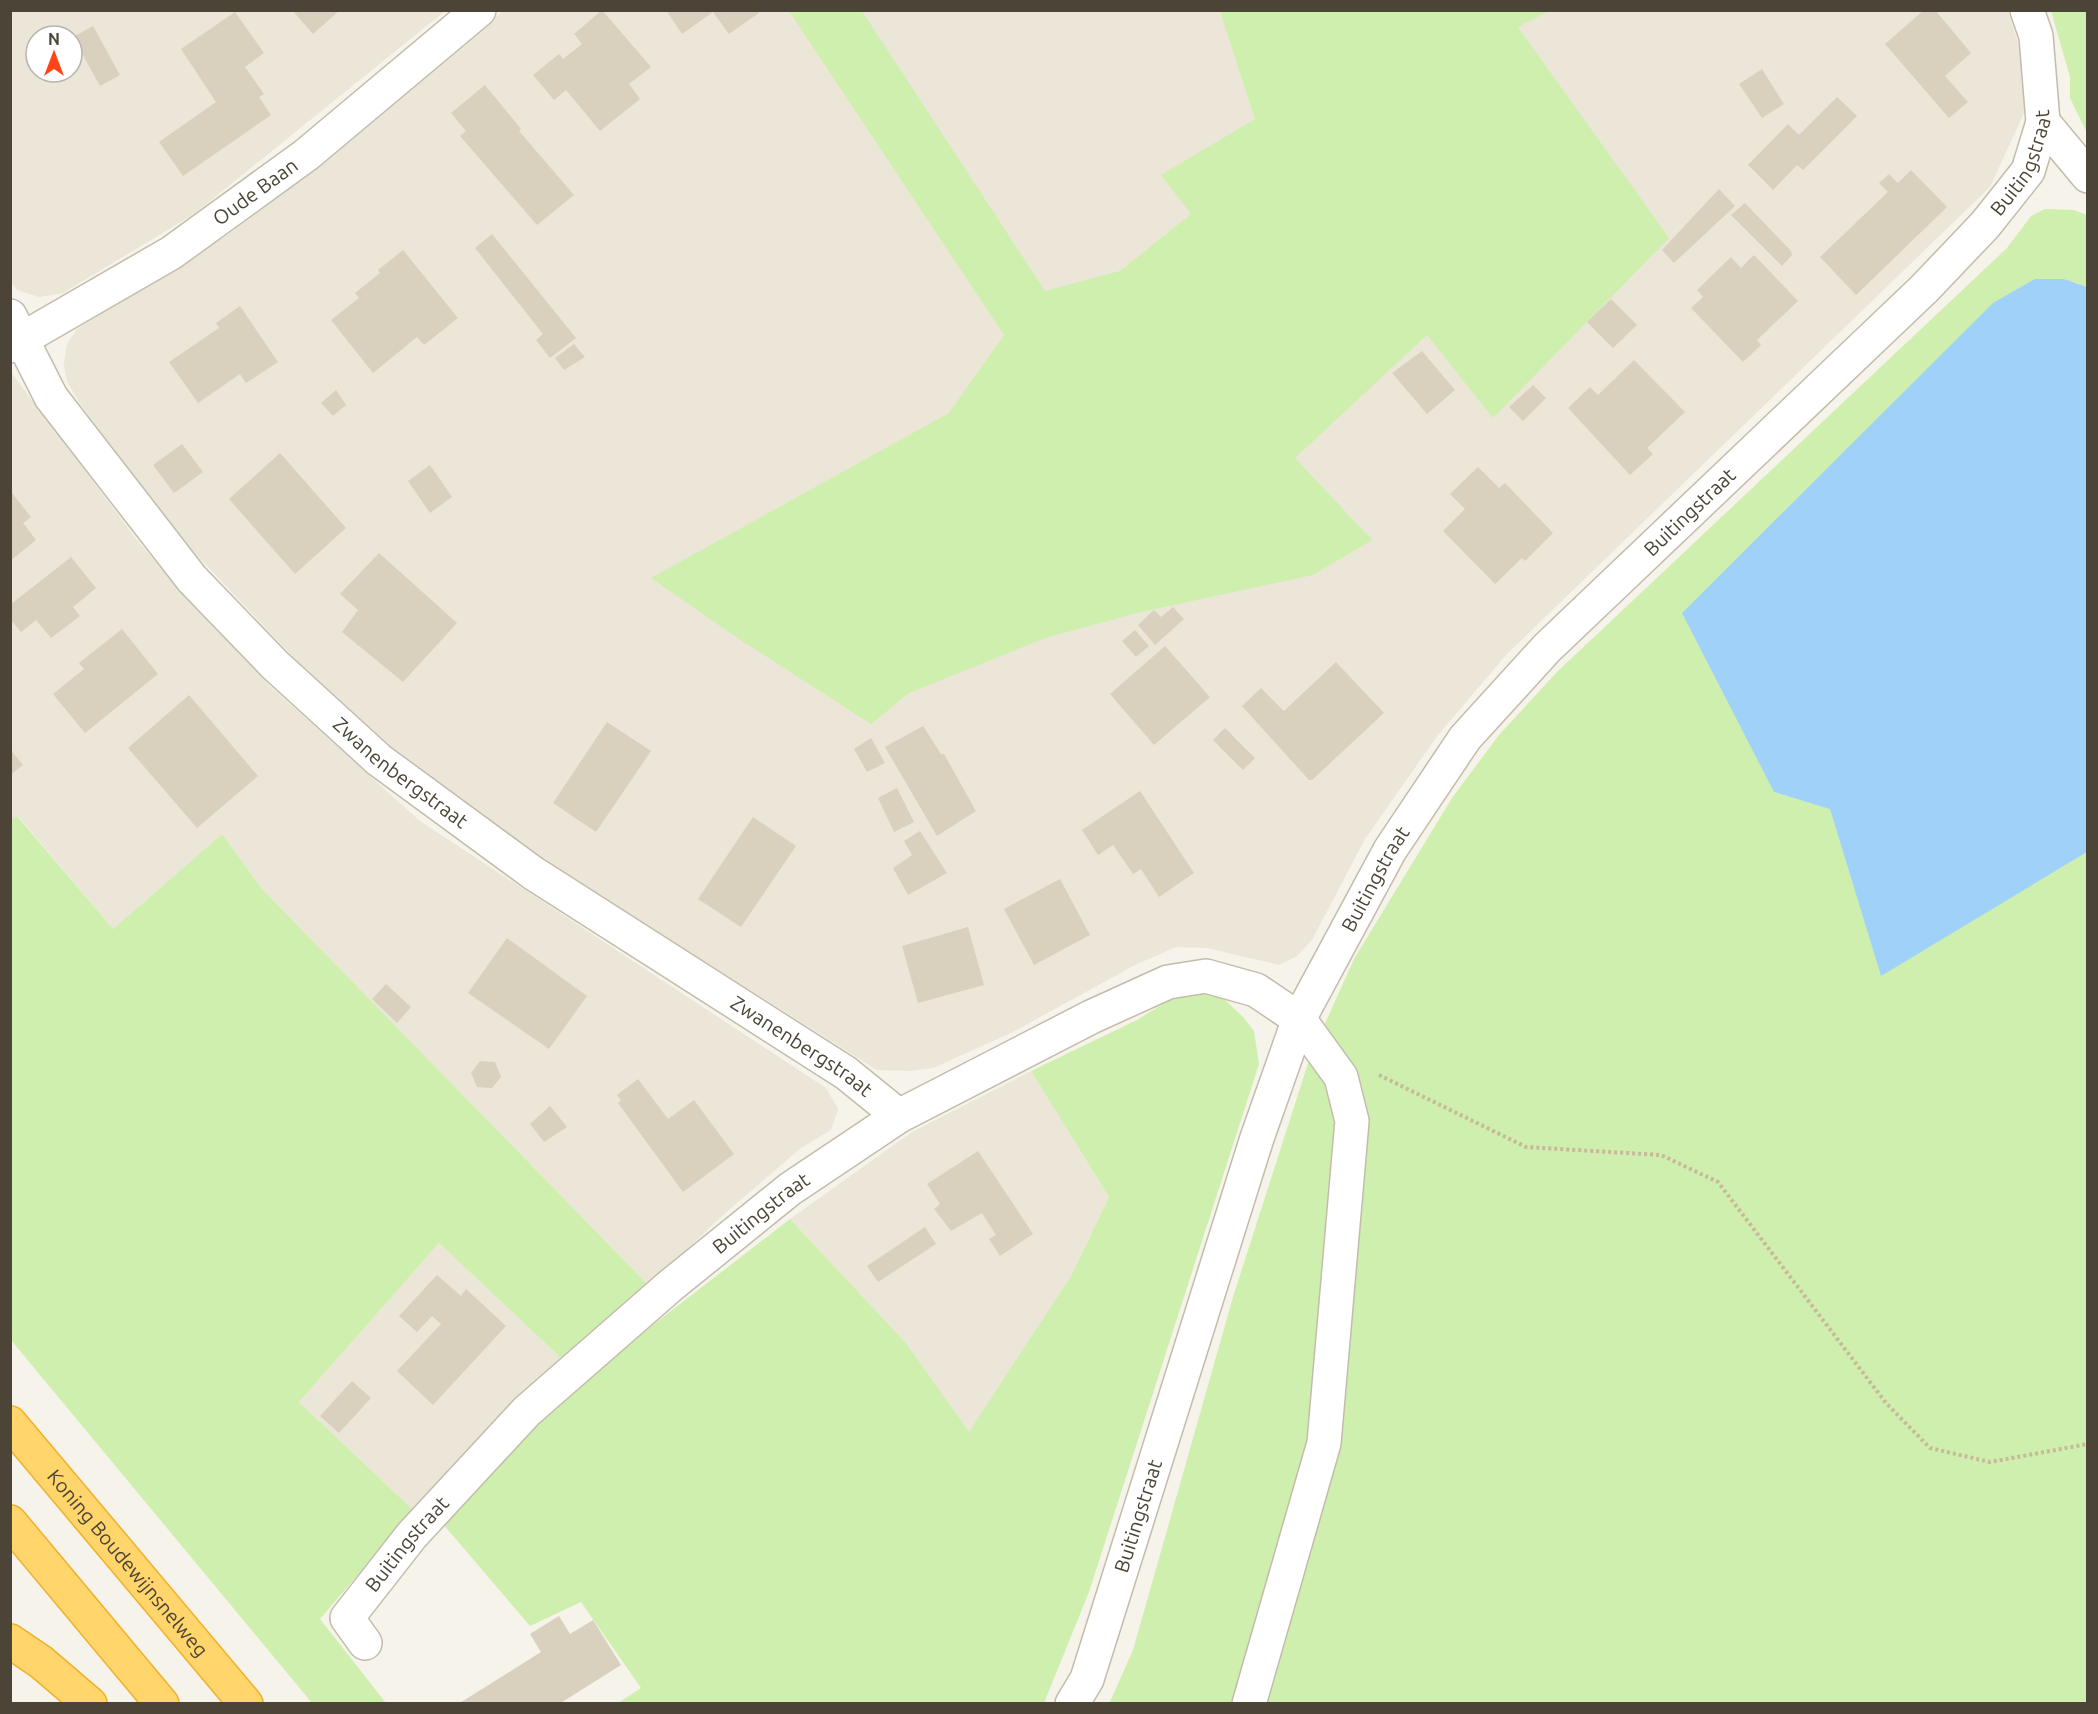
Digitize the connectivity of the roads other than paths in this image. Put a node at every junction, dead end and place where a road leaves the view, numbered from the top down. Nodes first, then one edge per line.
1 (479, 10) edge
2 (2027, 10) edge
3 (2043, 122) junction
4 (2088, 176) edge
5 (15, 334) edge
6 (1299, 1019) junction
7 (900, 1116) junction
8 (10, 1423) edge
9 (10, 1522) edge
10 (10, 1641) edge
11 (365, 1643) dead end
12 (90, 1704) edge
13 (162, 1704) edge
14 (246, 1704) edge
15 (1072, 1704) edge
16 (1249, 1704) edge

1 - 5 street, Oude Baan
2 - 3 street, Buitingstraat
3 - 4 street
3 - 6 street, Buitingstraat
5 - 7 street, Zwanenbergstraat
6 - 7 street, Buitingstraat
6 - 15 street, Buitingstraat
6 - 16 street
7 - 11 street, Buitingstraat
8 - 14 highway, Koning Boudewijnsnelweg
9 - 13 highway
10 - 12 highway

